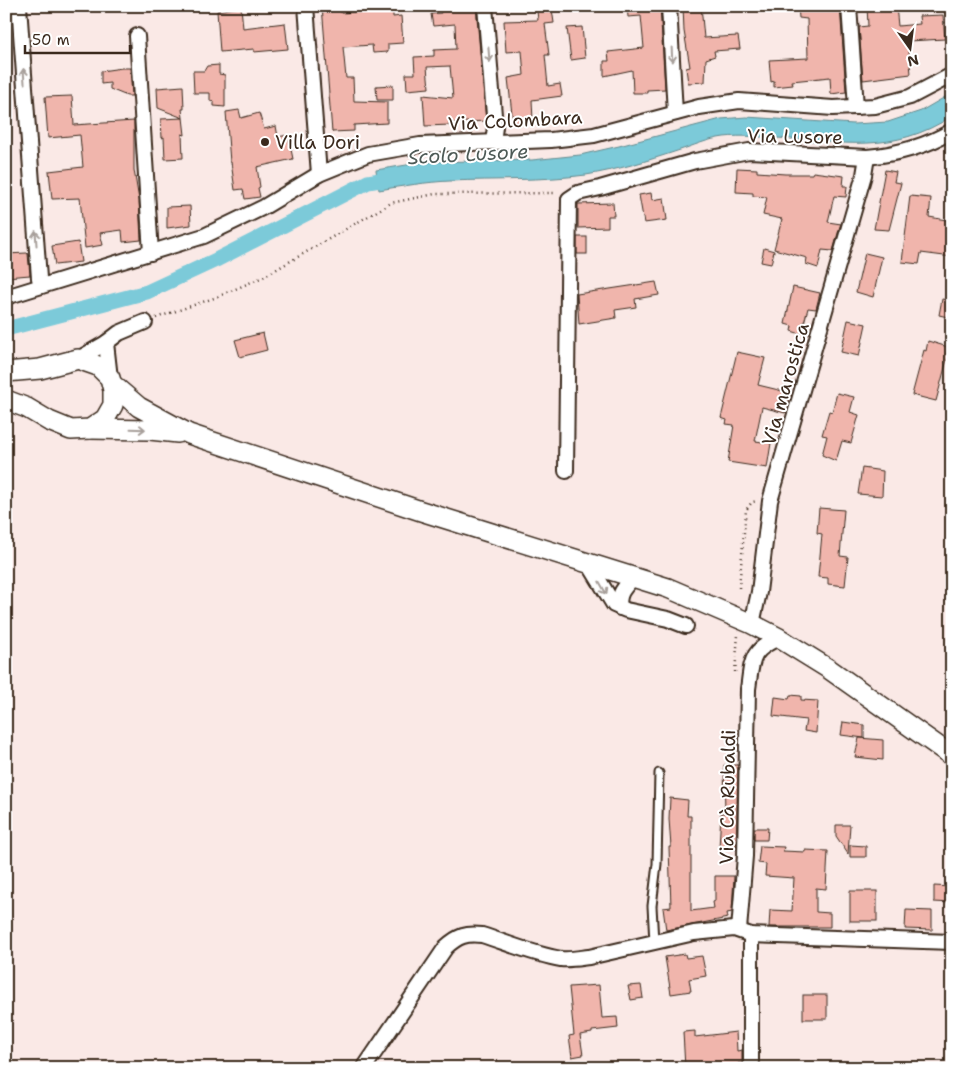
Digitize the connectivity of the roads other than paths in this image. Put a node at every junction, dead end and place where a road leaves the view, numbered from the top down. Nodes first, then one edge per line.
1 (19, 6) edge
2 (306, 6) edge
3 (485, 6) edge
4 (669, 6) edge
5 (849, 6) edge
6 (137, 36) dead end
7 (952, 75) edge
8 (856, 108) junction
9 (675, 113) junction
10 (952, 131) edge
11 (493, 142) junction
12 (867, 157) junction
13 (319, 174) junction
14 (151, 254) junction
15 (41, 286) junction
16 (6, 297) edge
17 (145, 322) road end
18 (106, 343) junction
19 (78, 360) junction
20 (6, 372) edge
21 (111, 381) junction
22 (6, 400) edge
23 (90, 429) junction
24 (189, 434) junction
25 (566, 471) dead end
26 (589, 564) junction
27 (633, 578) junction
28 (620, 608) junction
29 (752, 624) junction
30 (686, 626) dead end
31 (779, 638) junction
32 (952, 756) edge
33 (659, 773) dead end
34 (745, 932) junction
35 (654, 942) junction
36 (952, 942) edge
37 (364, 1068) edge
38 (751, 1068) edge

15 -> 1 street
2 - 13 street
3 -> 11 street
4 -> 9 street
5 - 8 street
6 - 14 street
7 - 8 street, Via Colombara
8 - 9 street, Via Colombara
9 - 11 street, Via Colombara
10 - 12 street, Via Lusore
11 - 13 street, Via Colombara
12 - 25 street, Via Lusore
12 - 29 street, Via marostica
13 - 14 street, Via Colombara
14 - 15 street, Via Colombara
15 - 16 street, Via Colombara
17 - 18 street
18 - 19 street
18 - 21 street
19 - 20 main road
19 - 21 main road
21 - 23 main road
21 - 24 main road
22 - 23 main road
23 -> 24 main road
24 - 26 main road
26 - 27 main road
26 -> 28 street
27 - 28 street
27 - 29 main road
28 - 30 street
29 - 31 main road
31 - 32 main road
31 - 34 street, Via Cà Rubaldi
33 - 35 lane
34 - 35 street
34 - 36 street
34 - 38 street, Via Cà Rubaldi
35 - 37 street

